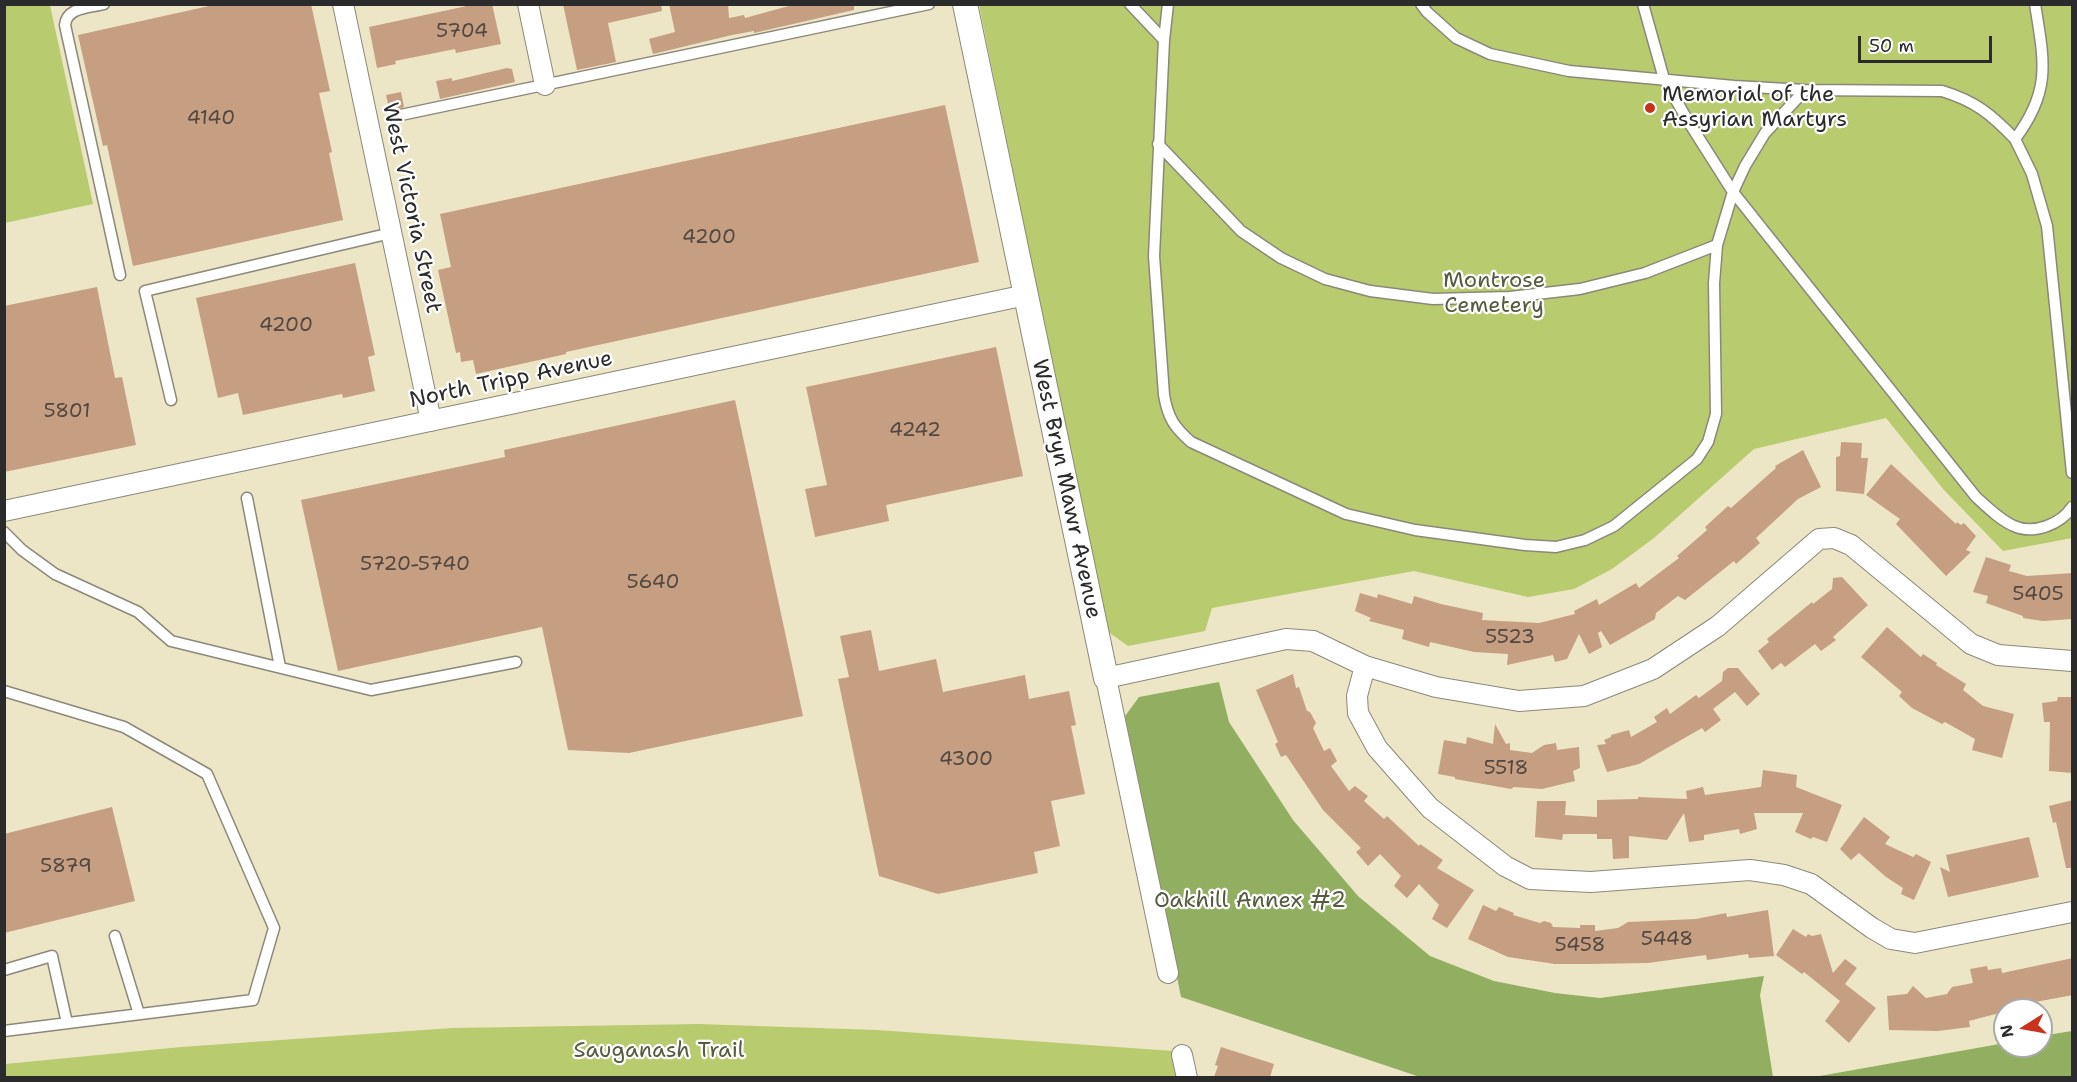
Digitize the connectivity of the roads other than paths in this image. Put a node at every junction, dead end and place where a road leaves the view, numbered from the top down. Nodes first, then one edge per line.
1 (104, 4) edge
2 (343, 4) edge
3 (528, 4) edge
4 (929, 4) edge
5 (965, 4) edge
6 (1130, 4) edge
7 (1168, 4) edge
8 (1421, 4) edge
9 (1643, 4) edge
10 (2035, 4) edge
11 (1164, 40) junction
12 (1664, 79) junction
13 (545, 85) junction
14 (1806, 90) junction
15 (396, 116) dead end
16 (2015, 139) junction
17 (1158, 144) junction
18 (1733, 192) junction
19 (391, 233) junction
20 (1717, 244) junction
21 (120, 274) dead end
22 (1026, 295) junction
23 (171, 400) dead end
24 (431, 422) junction
25 (2073, 474) edge
26 (247, 498) dead end
27 (2073, 507) edge
28 (4, 511) edge
29 (4, 532) edge
30 (2073, 661) edge
31 (516, 662) dead end
32 (1365, 666) junction
33 (280, 667) junction
34 (1106, 678) junction
35 (4, 691) edge
36 (2073, 912) edge
37 (115, 936) dead end
38 (4, 970) edge
39 (1167, 973) dead end
40 (139, 1014) junction
41 (67, 1023) junction
42 (4, 1031) edge
43 (1182, 1055) dead end
44 (1187, 1077) edge

1 - 21 lane
2 - 19 street, West Victoria Street
3 - 13 street
4 - 13 lane
5 - 22 street, West Bryn Mawr Avenue
6 - 11 lane
7 - 11 lane
8 - 12 lane
9 - 12 lane
10 - 16 lane
11 - 17 lane
12 - 14 lane
12 - 18 lane
13 - 15 lane
14 - 16 lane
14 - 18 lane
16 - 25 lane
17 - 20 lane
17 - 20 lane
18 - 20 lane
18 - 27 lane
19 - 23 lane
19 - 24 street, West Victoria Street
22 - 24 street, North Tripp Avenue
22 - 34 street, West Bryn Mawr Avenue
24 - 28 street, North Tripp Avenue
26 - 33 lane
29 - 33 lane
30 - 32 street
31 - 33 lane
32 - 34 street
32 - 36 street
34 - 39 street, West Bryn Mawr Avenue
35 - 40 lane
37 - 40 lane
38 - 41 lane
40 - 41 lane
41 - 42 lane
43 - 44 street

